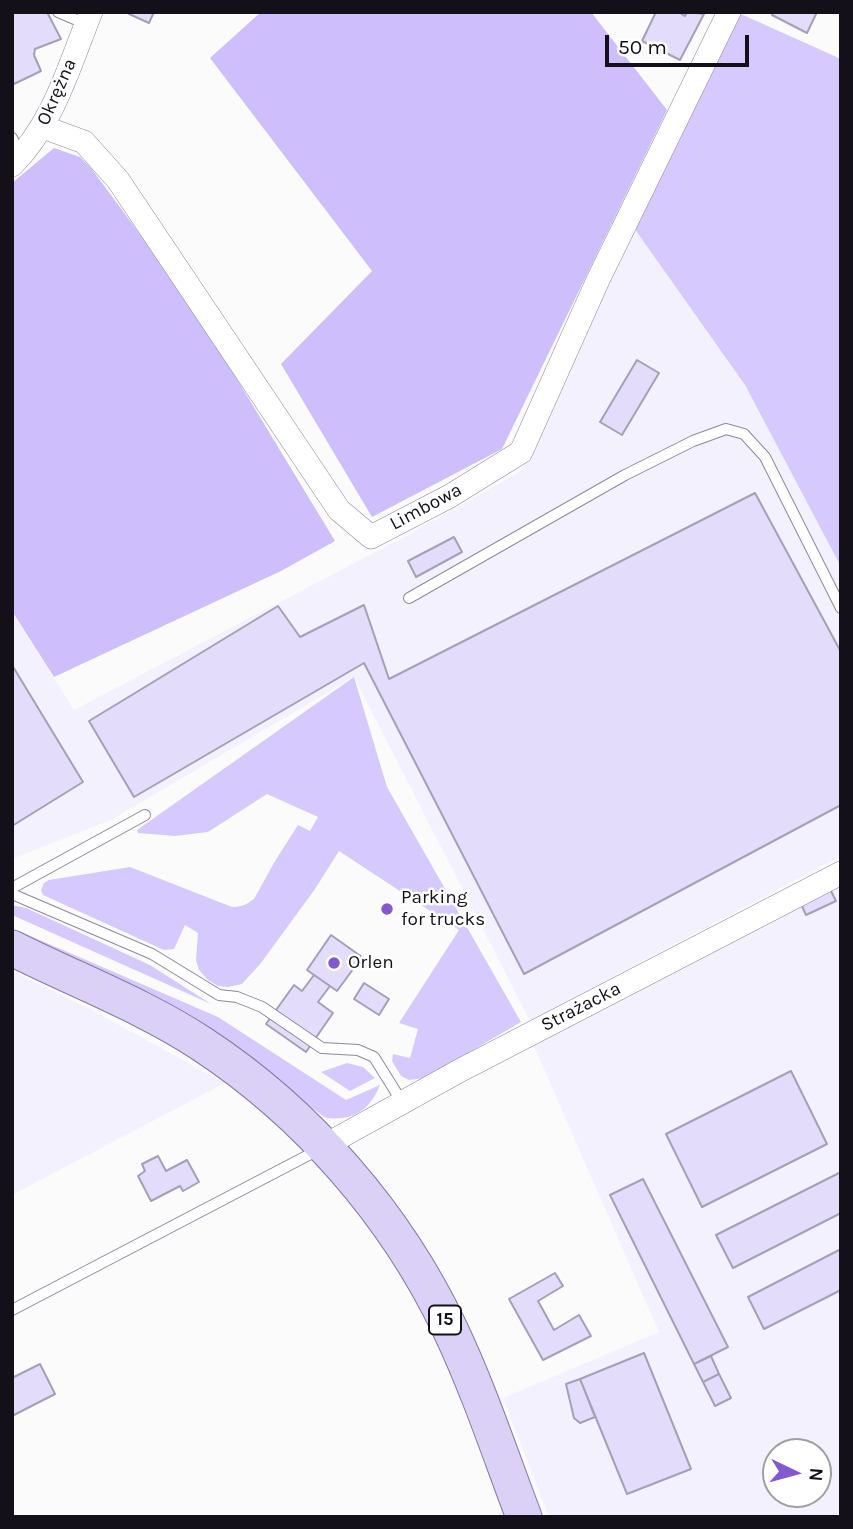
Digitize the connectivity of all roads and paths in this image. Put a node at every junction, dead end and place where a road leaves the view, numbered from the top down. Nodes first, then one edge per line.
1 (58, 12) edge
2 (729, 12) edge
3 (88, 18) edge
4 (43, 127) junction
5 (15, 153) edge
6 (409, 598) dead end
7 (841, 608) edge
8 (145, 815) dead end
9 (841, 873) edge
10 (12, 888) edge
11 (12, 894) edge
12 (12, 948) edge
13 (402, 1102) junction
14 (324, 1146) junction
15 (12, 1310) edge
16 (524, 1517) edge

1 - 3 lane
2 - 4 street, Limbowa
3 - 4 street, Okrężna
4 - 5 street, Okrężna
6 - 7 lane
8 - 10 lane
9 - 13 street, Strażacka
11 - 13 lane
12 - 14 main road, 15
13 - 14 street, Strażacka
14 - 15 lane
14 - 16 main road, 15

